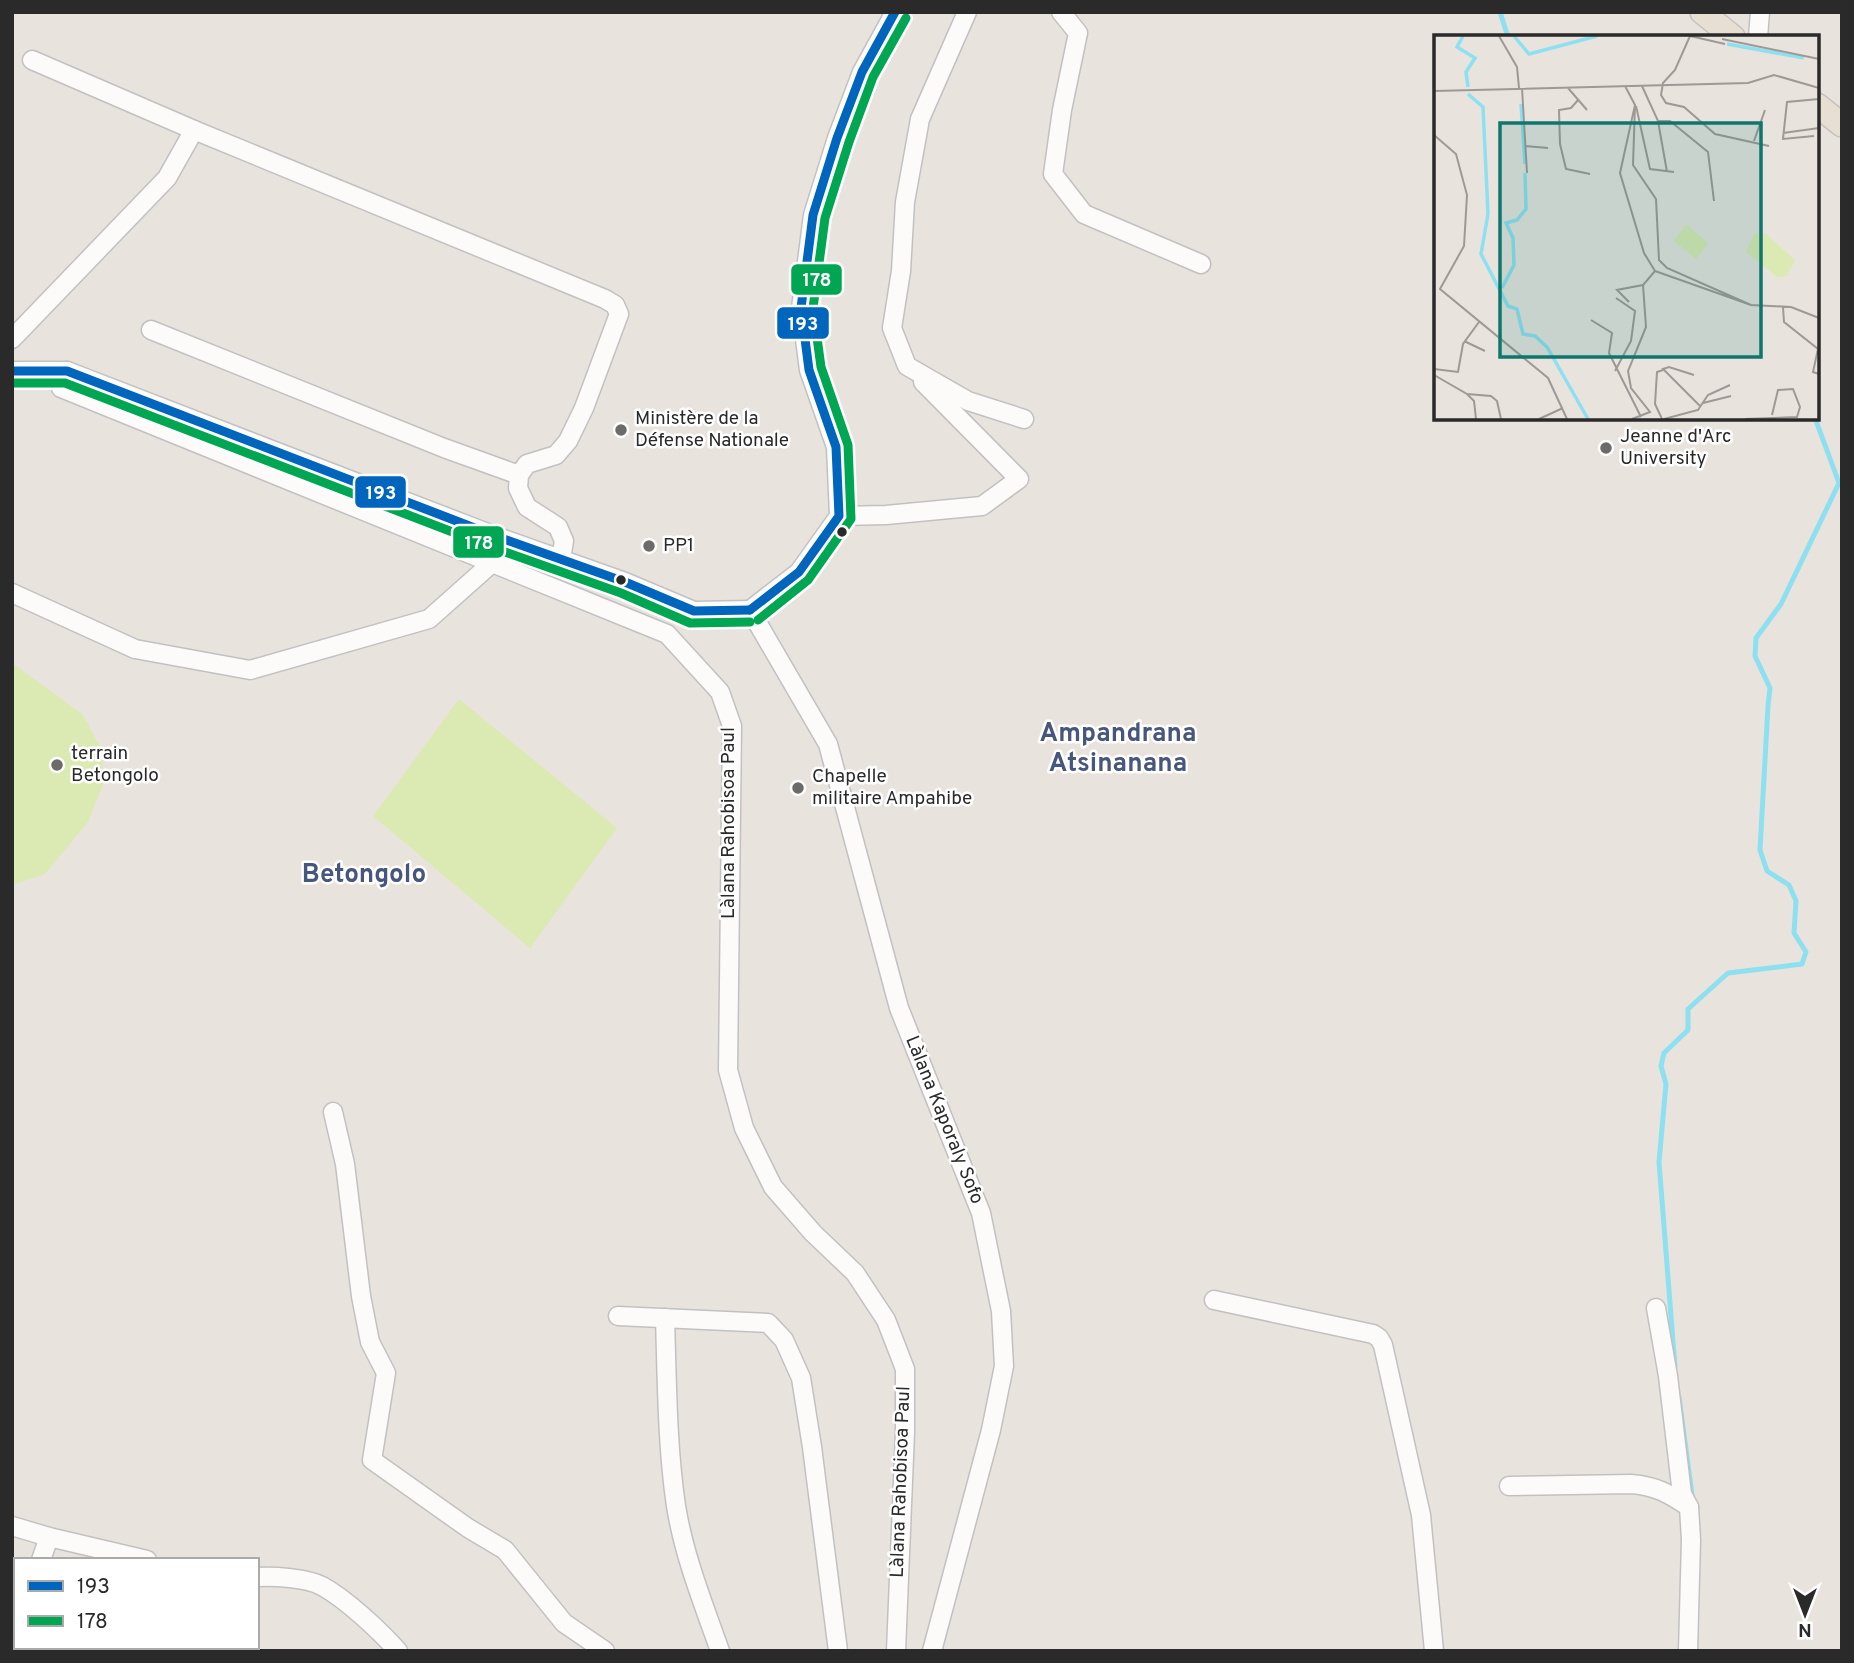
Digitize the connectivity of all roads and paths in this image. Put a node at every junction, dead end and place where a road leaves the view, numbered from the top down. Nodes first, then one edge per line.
1 (895, 12) edge
2 (968, 12) edge
3 (1061, 12) edge
4 (1702, 12) edge
5 (1760, 12) edge
6 (1731, 35) edge
7 (1758, 35) edge
8 (32, 60) dead end
9 (1819, 107) edge
10 (1842, 125) edge
11 (194, 130) junction
12 (1201, 264) dead end
13 (151, 330) dead end
14 (12, 339) edge
15 (907, 366) junction
16 (12, 371) edge
17 (67, 371) junction
18 (1024, 419) dead end
19 (519, 475) junction
20 (839, 516) junction
21 (561, 559) junction
22 (492, 563) junction
23 (12, 593) edge
24 (750, 610) junction
25 (333, 1112) dead end
26 (1214, 1300) dead end
27 (1656, 1308) dead end
28 (618, 1316) dead end
29 (665, 1318) junction
30 (1509, 1486) dead end
31 (1689, 1507) junction
32 (12, 1526) edge
33 (49, 1537) junction
34 (42, 1558) edge
35 (139, 1558) edge
36 (259, 1577) edge
37 (398, 1651) edge
38 (605, 1651) edge
39 (720, 1651) edge
40 (838, 1651) edge
41 (895, 1651) edge
42 (932, 1651) edge
43 (1434, 1651) edge
44 (1688, 1651) edge

1 - 20 street
2 - 15 street
3 - 12 street
4 - 6 main road
5 - 7 street
8 - 11 street
9 - 10 main road
11 - 14 street
11 - 19 street
13 - 19 street
15 - 18 street
15 - 20 street
16 - 17 street
17 - 21 street
17 - 22 street, Làlana Rahobisoa Paul
19 - 21 street
20 - 24 street
21 - 24 street
22 - 23 street
22 - 41 street, Làlana Rahobisoa Paul
24 - 42 street, Làlana Kaporaly Sofo
25 - 38 street
26 - 43 street
27 - 31 street
28 - 29 street
29 - 39 street
29 - 40 street
30 - 31 street
31 - 44 street
32 - 33 street
33 - 34 street
33 - 35 street
36 - 37 street

